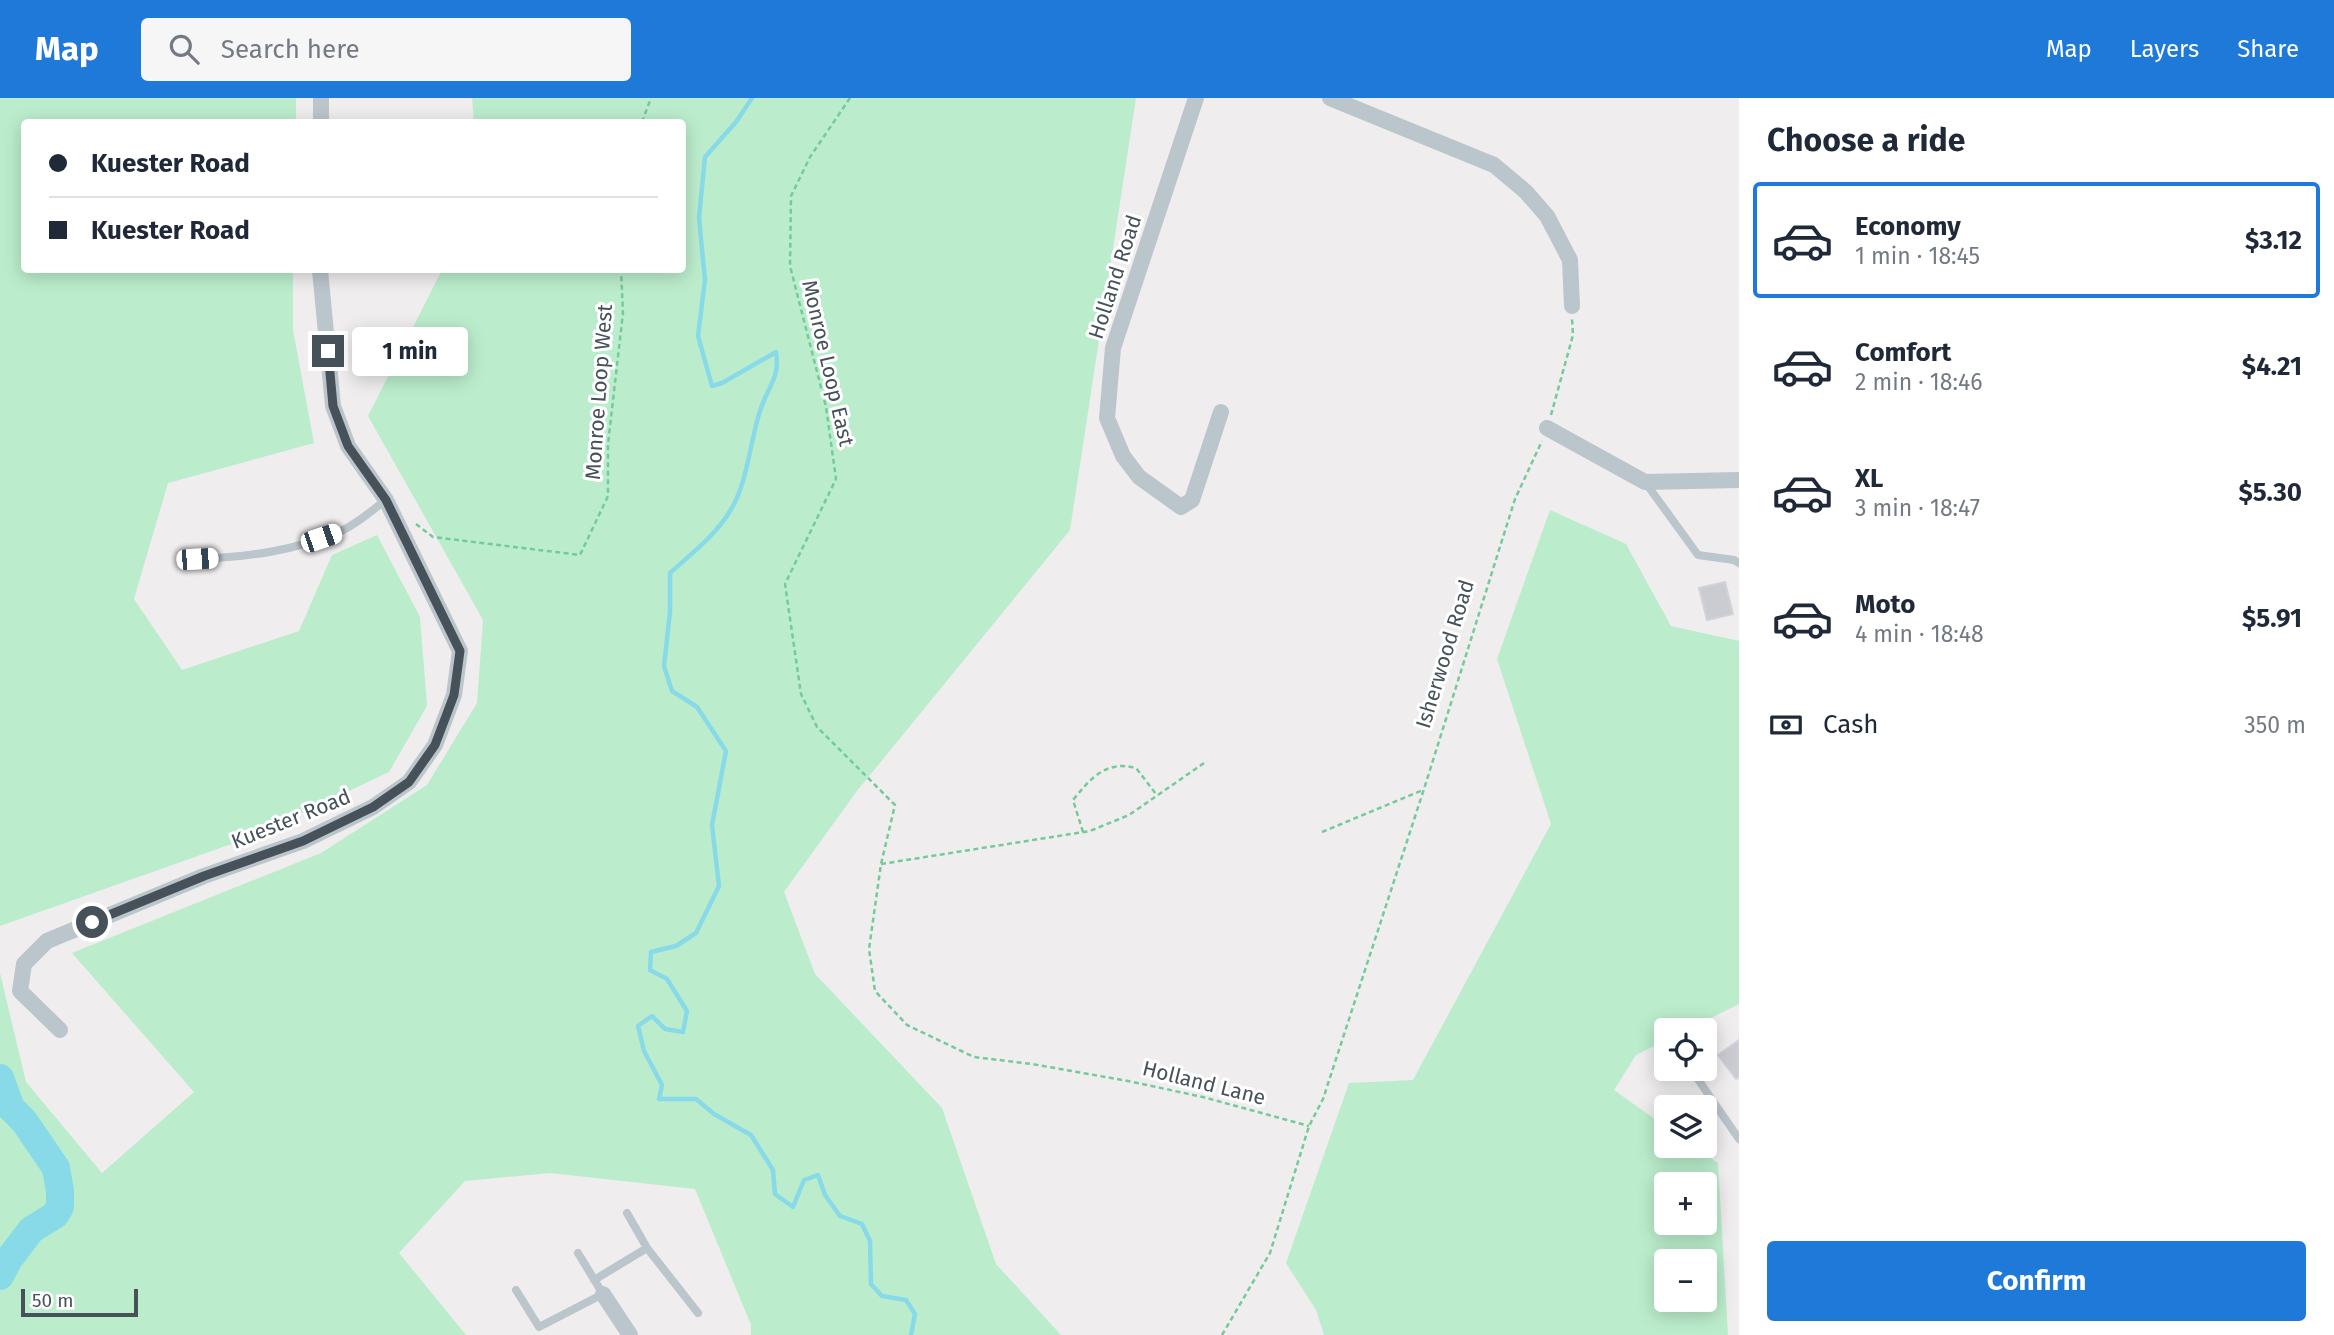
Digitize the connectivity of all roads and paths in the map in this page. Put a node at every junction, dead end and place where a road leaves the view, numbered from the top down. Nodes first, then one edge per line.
1 (321, 98) edge
2 (651, 98) edge
3 (850, 98) edge
4 (1196, 98) edge
5 (1330, 98) edge
6 (321, 119) edge
7 (643, 119) edge
8 (320, 273) edge
9 (621, 273) edge
10 (1572, 306) joint
11 (1221, 412) dead end
12 (1548, 428) junction
13 (1739, 480) edge
14 (1645, 482) junction
15 (386, 500) junction
16 (414, 523) dead end
17 (197, 559) dead end
18 (1739, 563) edge
19 (1207, 761) dead end
20 (1424, 789) junction
21 (1157, 795) junction
22 (1083, 832) junction
23 (1322, 832) dead end
24 (881, 864) junction
25 (60, 1030) dead end
26 (1090, 1073) joint
27 (1699, 1081) edge
28 (1309, 1126) junction
29 (1739, 1139) edge
30 (627, 1213) dead end
31 (647, 1248) junction
32 (578, 1253) dead end
33 (598, 1287) junction
34 (516, 1290) dead end
35 (698, 1313) dead end
36 (630, 1335) edge
37 (1222, 1335) edge

1 - 6 street
2 - 7 path
3 - 24 path, Monroe Loop East
4 - 11 street, Holland Road
5 - 10 street
8 - 15 street, Kuester Road
9 - 16 path, Monroe Loop West
10 - 12 path, Isherwood Road
12 - 14 street
12 - 20 path, Isherwood Road
13 - 14 street
14 - 18 lane
15 - 17 lane
15 - 25 street, Kuester Road
19 - 21 path
20 - 23 path
20 - 28 path, Isherwood Road
21 - 22 path
21 - 22 path
22 - 24 path
24 - 26 path, Monroe Loop East
26 - 28 path, Holland Lane
27 - 29 lane
28 - 37 path, Isherwood Road
30 - 31 lane
31 - 33 lane
31 - 35 lane
32 - 33 lane
33 - 34 lane
33 - 36 street

